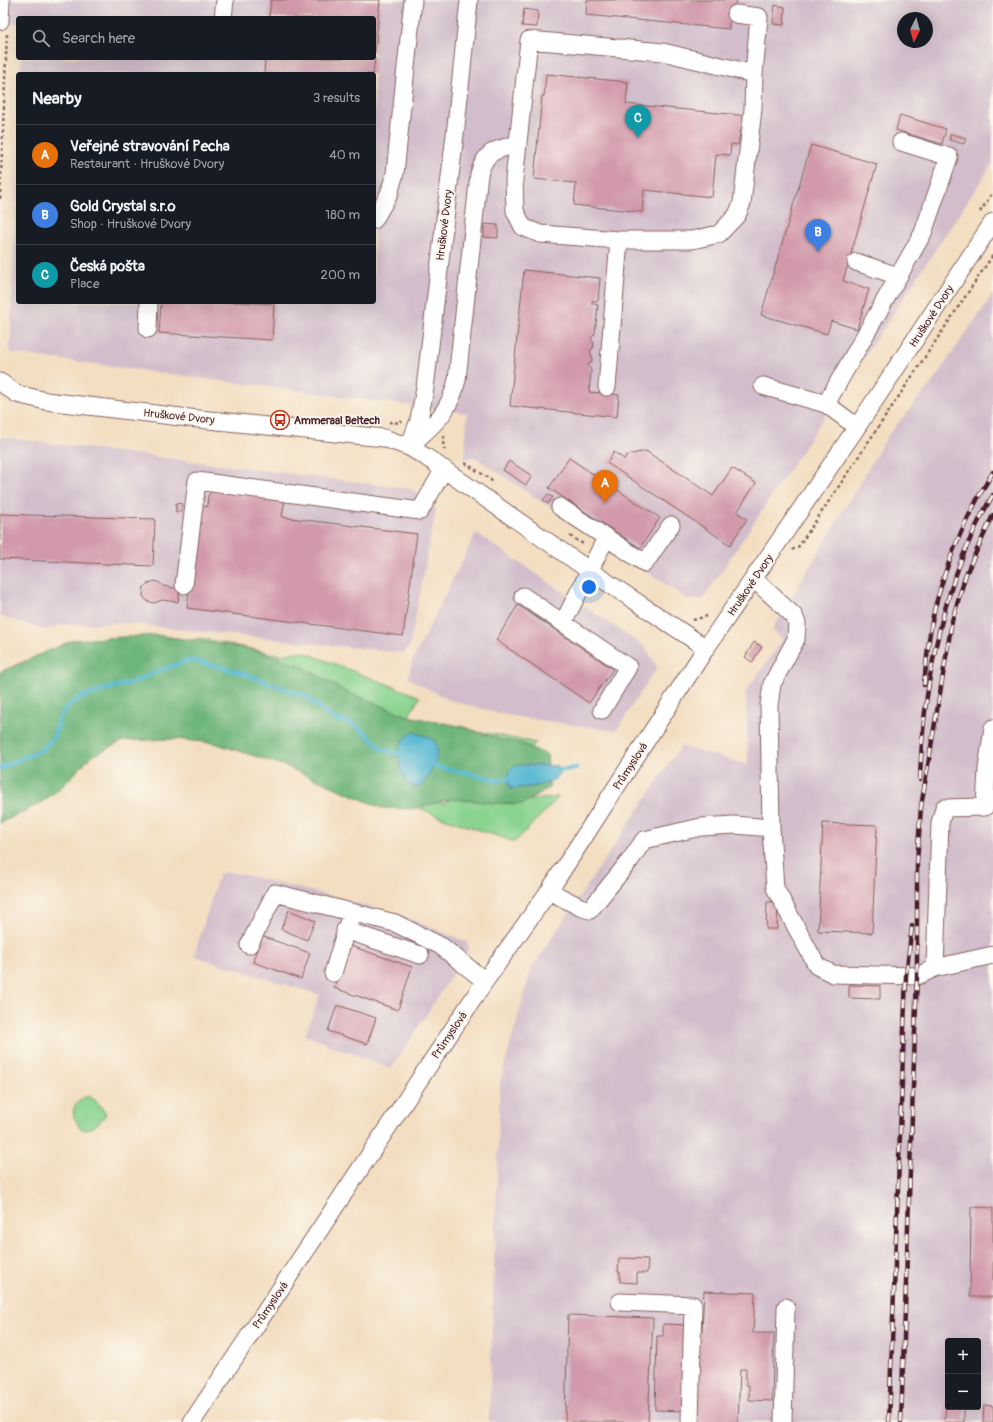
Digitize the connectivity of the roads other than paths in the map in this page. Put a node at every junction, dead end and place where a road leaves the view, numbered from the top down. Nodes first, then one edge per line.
1 (1, 0) edge
2 (225, 0) edge
3 (413, 0) edge
4 (469, 0) edge
5 (736, 14) dead end
6 (223, 16) edge
7 (4, 26) edge
8 (754, 74) junction
9 (901, 142) dead end
10 (518, 144) junction
11 (376, 217) edge
12 (993, 222) edge
13 (619, 240) junction
14 (856, 262) dead end
15 (898, 276) junction
16 (149, 304) edge
17 (148, 329) dead end
18 (0, 382) edge
19 (763, 386) dead end
20 (607, 387) dead end
21 (826, 404) junction
22 (857, 427) junction
23 (409, 447) junction
24 (444, 469) junction
25 (560, 507) dead end
26 (671, 525) dead end
27 (606, 538) junction
28 (590, 571) junction
29 (754, 579) junction
30 (184, 585) dead end
31 (523, 596) dead end
32 (563, 623) junction
33 (706, 648) junction
34 (602, 710) dead end
35 (993, 728) edge
36 (771, 828) junction
37 (549, 891) junction
38 (351, 912) junction
39 (346, 930) junction
40 (249, 945) dead end
41 (420, 955) dead end
42 (993, 955) edge
43 (935, 968) junction
44 (333, 973) dead end
45 (485, 981) junction
46 (620, 1302) dead end
47 (786, 1307) dead end
48 (192, 1422) edge
49 (690, 1422) edge
50 (784, 1422) edge

1 - 7 street
2 - 6 street
3 - 11 street
4 - 23 street, Hruškové Dvory
5 - 8 street
8 - 10 street
8 - 13 street
9 - 15 street
10 - 13 street
10 - 23 street
12 - 22 street, Hruškové Dvory
13 - 20 street
14 - 15 street
15 - 21 street
16 - 17 street
18 - 23 street, Hruškové Dvory
19 - 21 street
21 - 22 street
22 - 29 street, Hruškové Dvory
23 - 24 street, Hruškové Dvory
24 - 28 street, Hruškové Dvory
24 - 30 street
25 - 27 street
26 - 27 street
27 - 28 street
28 - 32 street
28 - 33 street, Hruškové Dvory
29 - 33 street, Hruškové Dvory
29 - 36 street
31 - 32 street
32 - 34 street
33 - 37 street, Průmyslová
35 - 43 street
36 - 37 street
36 - 43 street
37 - 45 street, Průmyslová
38 - 39 street
38 - 40 street
38 - 45 street
39 - 41 street
39 - 44 street
42 - 43 street
45 - 48 street, Průmyslová
46 - 49 street
47 - 50 street

